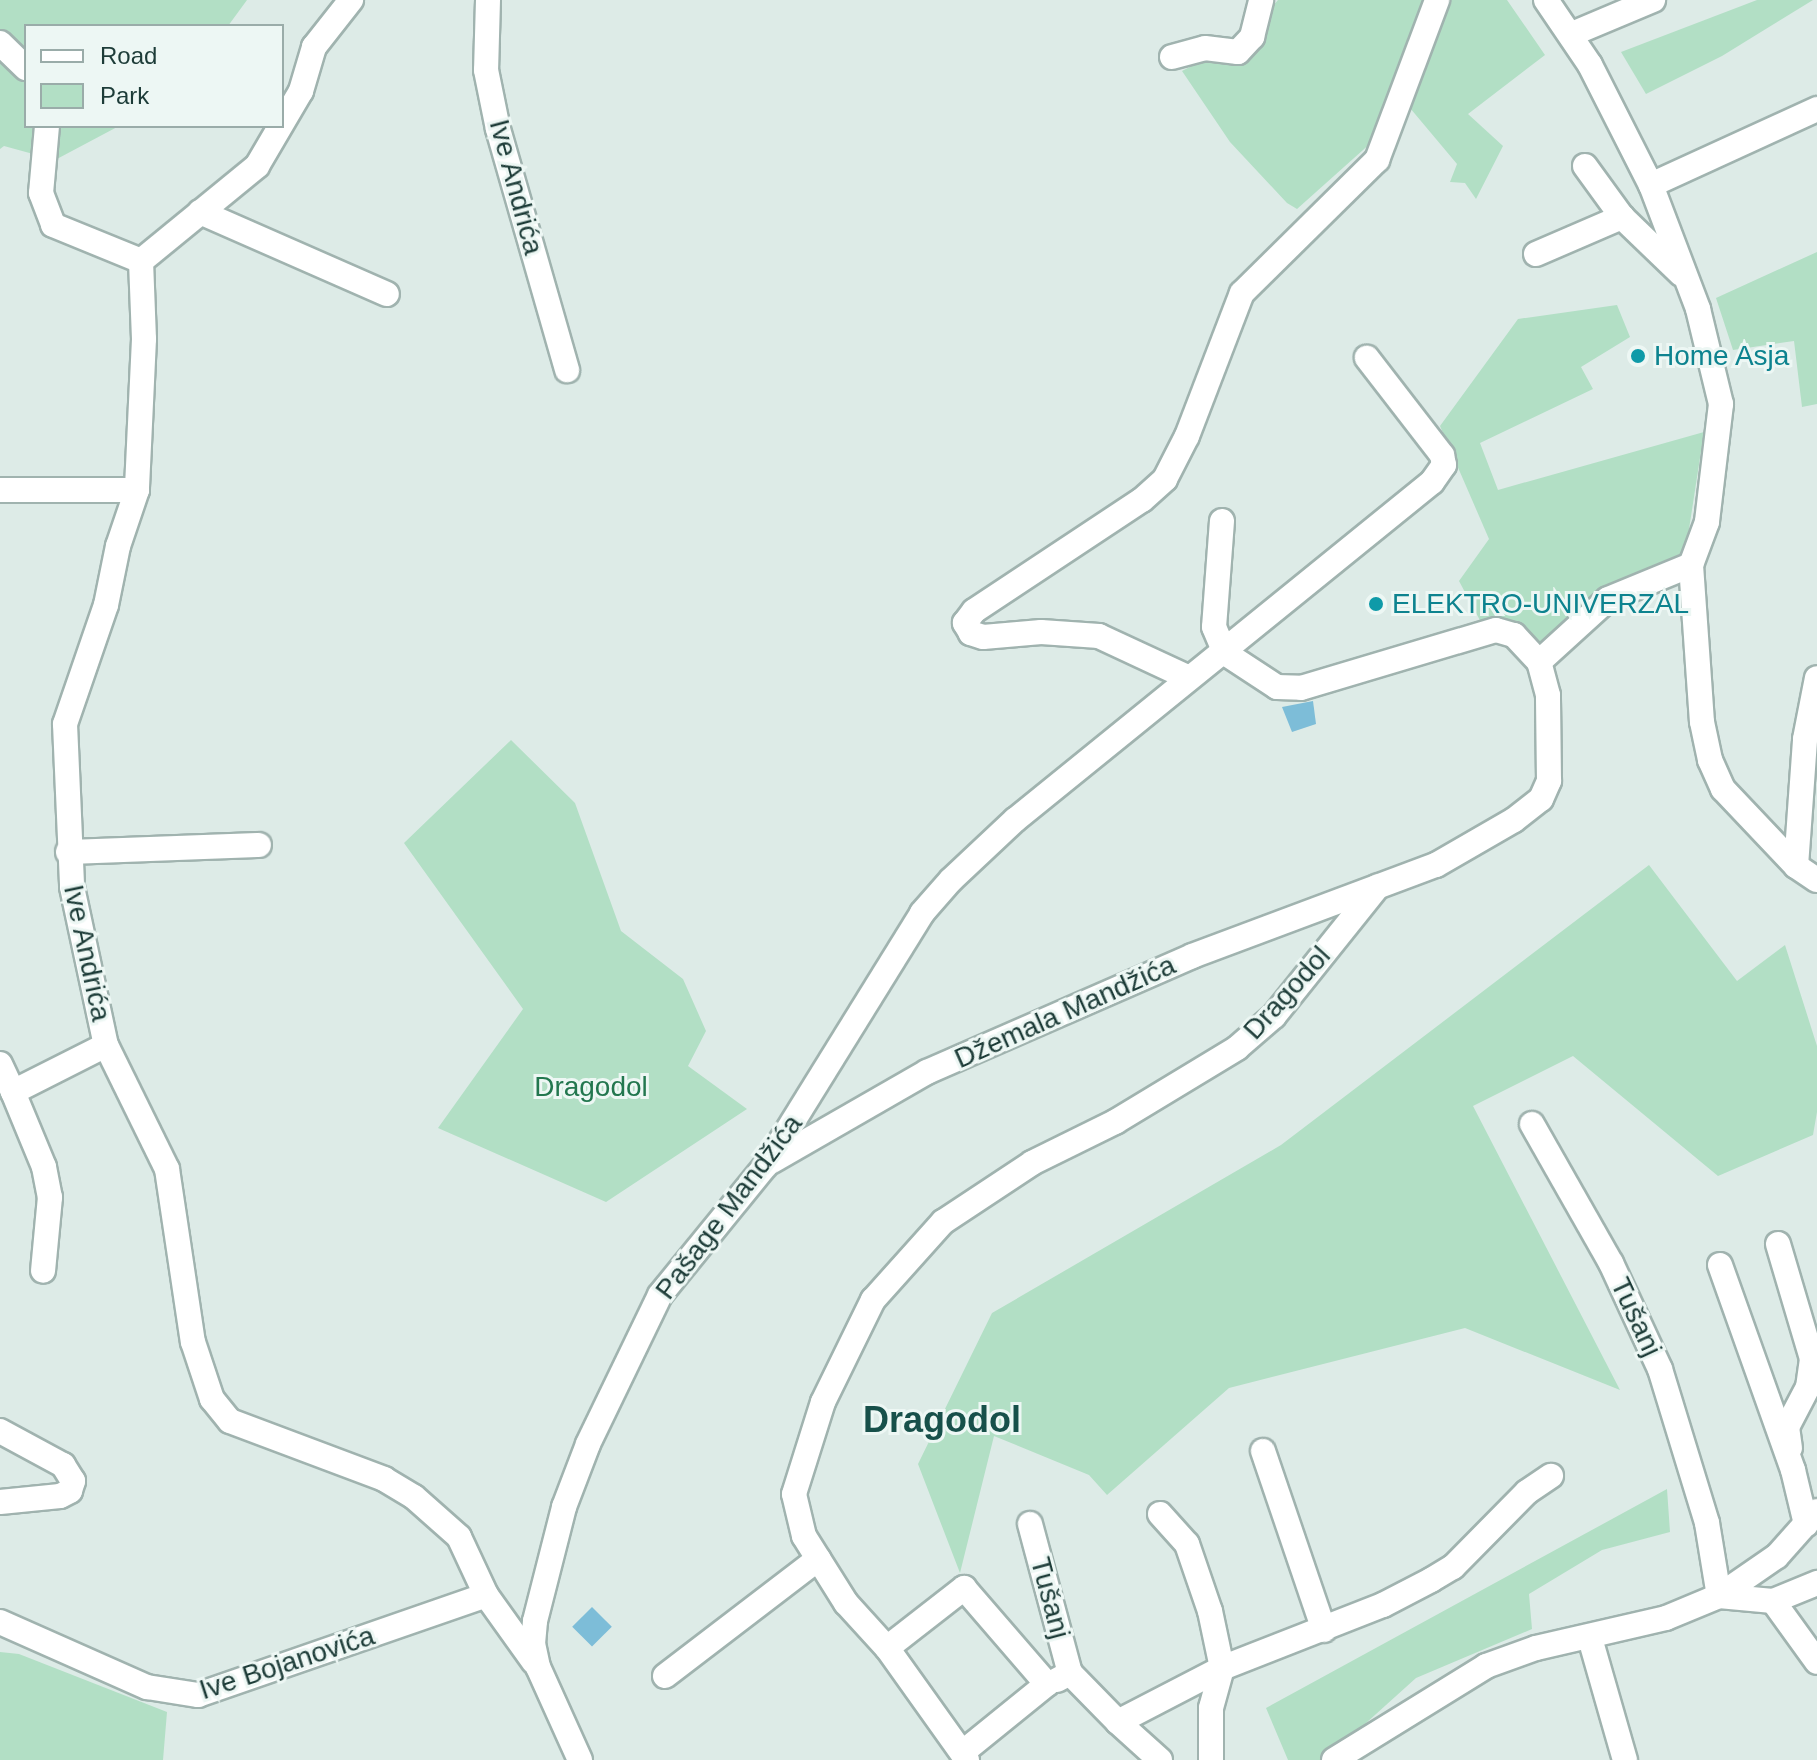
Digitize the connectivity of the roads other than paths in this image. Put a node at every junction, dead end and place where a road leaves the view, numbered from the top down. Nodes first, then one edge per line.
1 (351, 0) edge
2 (488, 0) edge
3 (1261, 0) edge
4 (1437, 0) edge
5 (1546, 0) edge
6 (1653, 0) edge
7 (1572, 34) junction
8 (0, 43) edge
9 (1172, 57) dead end
10 (24, 66) edge
11 (1817, 109) edge
12 (284, 120) edge
13 (47, 128) edge
14 (279, 128) edge
15 (1585, 166) dead end
16 (1651, 185) junction
17 (200, 212) junction
18 (1622, 217) junction
19 (1536, 254) dead end
20 (141, 261) junction
21 (1689, 282) junction
22 (387, 294) dead end
23 (1367, 358) dead end
24 (567, 370) dead end
25 (0, 490) edge
26 (137, 490) junction
27 (1222, 521) dead end
28 (1691, 565) junction
29 (1225, 653) junction
30 (1539, 662) junction
31 (1187, 677) junction
32 (1817, 678) edge
33 (1817, 802) edge
34 (1798, 826) junction
35 (259, 845) dead end
36 (68, 852) junction
37 (1796, 866) junction
38 (1817, 880) edge
39 (1378, 886) junction
40 (106, 1045) junction
41 (0, 1064) edge
42 (13, 1092) junction
43 (1532, 1124) dead end
44 (766, 1165) junction
45 (1778, 1244) dead end
46 (1720, 1265) dead end
47 (43, 1271) dead end
48 (0, 1431) edge
49 (1263, 1451) dead end
50 (1793, 1470) junction
51 (1551, 1476) dead end
52 (0, 1502) edge
53 (1160, 1514) dead end
54 (1812, 1517) edge
55 (1030, 1524) dead end
56 (818, 1559) junction
57 (1817, 1583) edge
58 (486, 1595) junction
59 (1719, 1596) junction
60 (1773, 1601) junction
61 (0, 1622) edge
62 (1324, 1630) junction
63 (1590, 1638) junction
64 (887, 1648) junction
65 (1817, 1662) edge
66 (538, 1667) junction
67 (1222, 1668) junction
68 (1070, 1673) junction
69 (665, 1676) dead end
70 (1047, 1684) junction
71 (1118, 1722) junction
72 (965, 1756) edge
73 (580, 1760) edge
74 (1160, 1760) edge
75 (1211, 1760) edge
76 (1334, 1760) edge
77 (1625, 1760) edge

1 - 12 street
2 - 24 street, Ive Andrića
3 - 9 street
4 - 31 street
5 - 7 street
6 - 7 street
7 - 16 street
8 - 10 street
11 - 16 street
13 - 20 street
14 - 17 street
15 - 18 street
16 - 21 street
17 - 20 street
17 - 22 street
18 - 19 street
18 - 21 street
20 - 26 street, Ive Andrića
21 - 28 street
23 - 29 street
25 - 26 street
26 - 36 street, Ive Andrića
27 - 29 street
28 - 30 street
28 - 37 street
29 - 30 street
29 - 31 street, Pašage Mandžića
30 - 39 street
31 - 44 street, Pašage Mandžića
32 - 34 street
33 - 34 street
34 - 37 street
35 - 36 street, Ive Andrića
36 - 40 street, Ive Andrića
37 - 38 street
39 - 44 street, Džemala Mandžića
39 - 56 street, Dragodol
40 - 42 street, Ive Andrića
40 - 58 street
41 - 42 street
42 - 47 street
43 - 59 street, Tušanj
44 - 66 street, Pašage Mandžića
45 - 50 street
46 - 50 street
48 - 52 street
49 - 62 street
50 - 54 street
51 - 62 street
53 - 67 street
54 - 59 street
55 - 68 street, Tušanj
56 - 64 street, Dragodol
56 - 69 street
57 - 60 street
58 - 61 street, Ive Bojanovića
58 - 66 street
59 - 60 street
59 - 63 street
60 - 65 street
62 - 67 street
63 - 76 street
63 - 77 street
64 - 70 street
64 - 72 street, Dragodol
66 - 73 street, Pašage Mandžića
67 - 71 street
67 - 75 street
68 - 70 street, Tušanj
68 - 71 street, Tušanj
70 - 72 street, Dragodol
71 - 74 street, Tušanj

